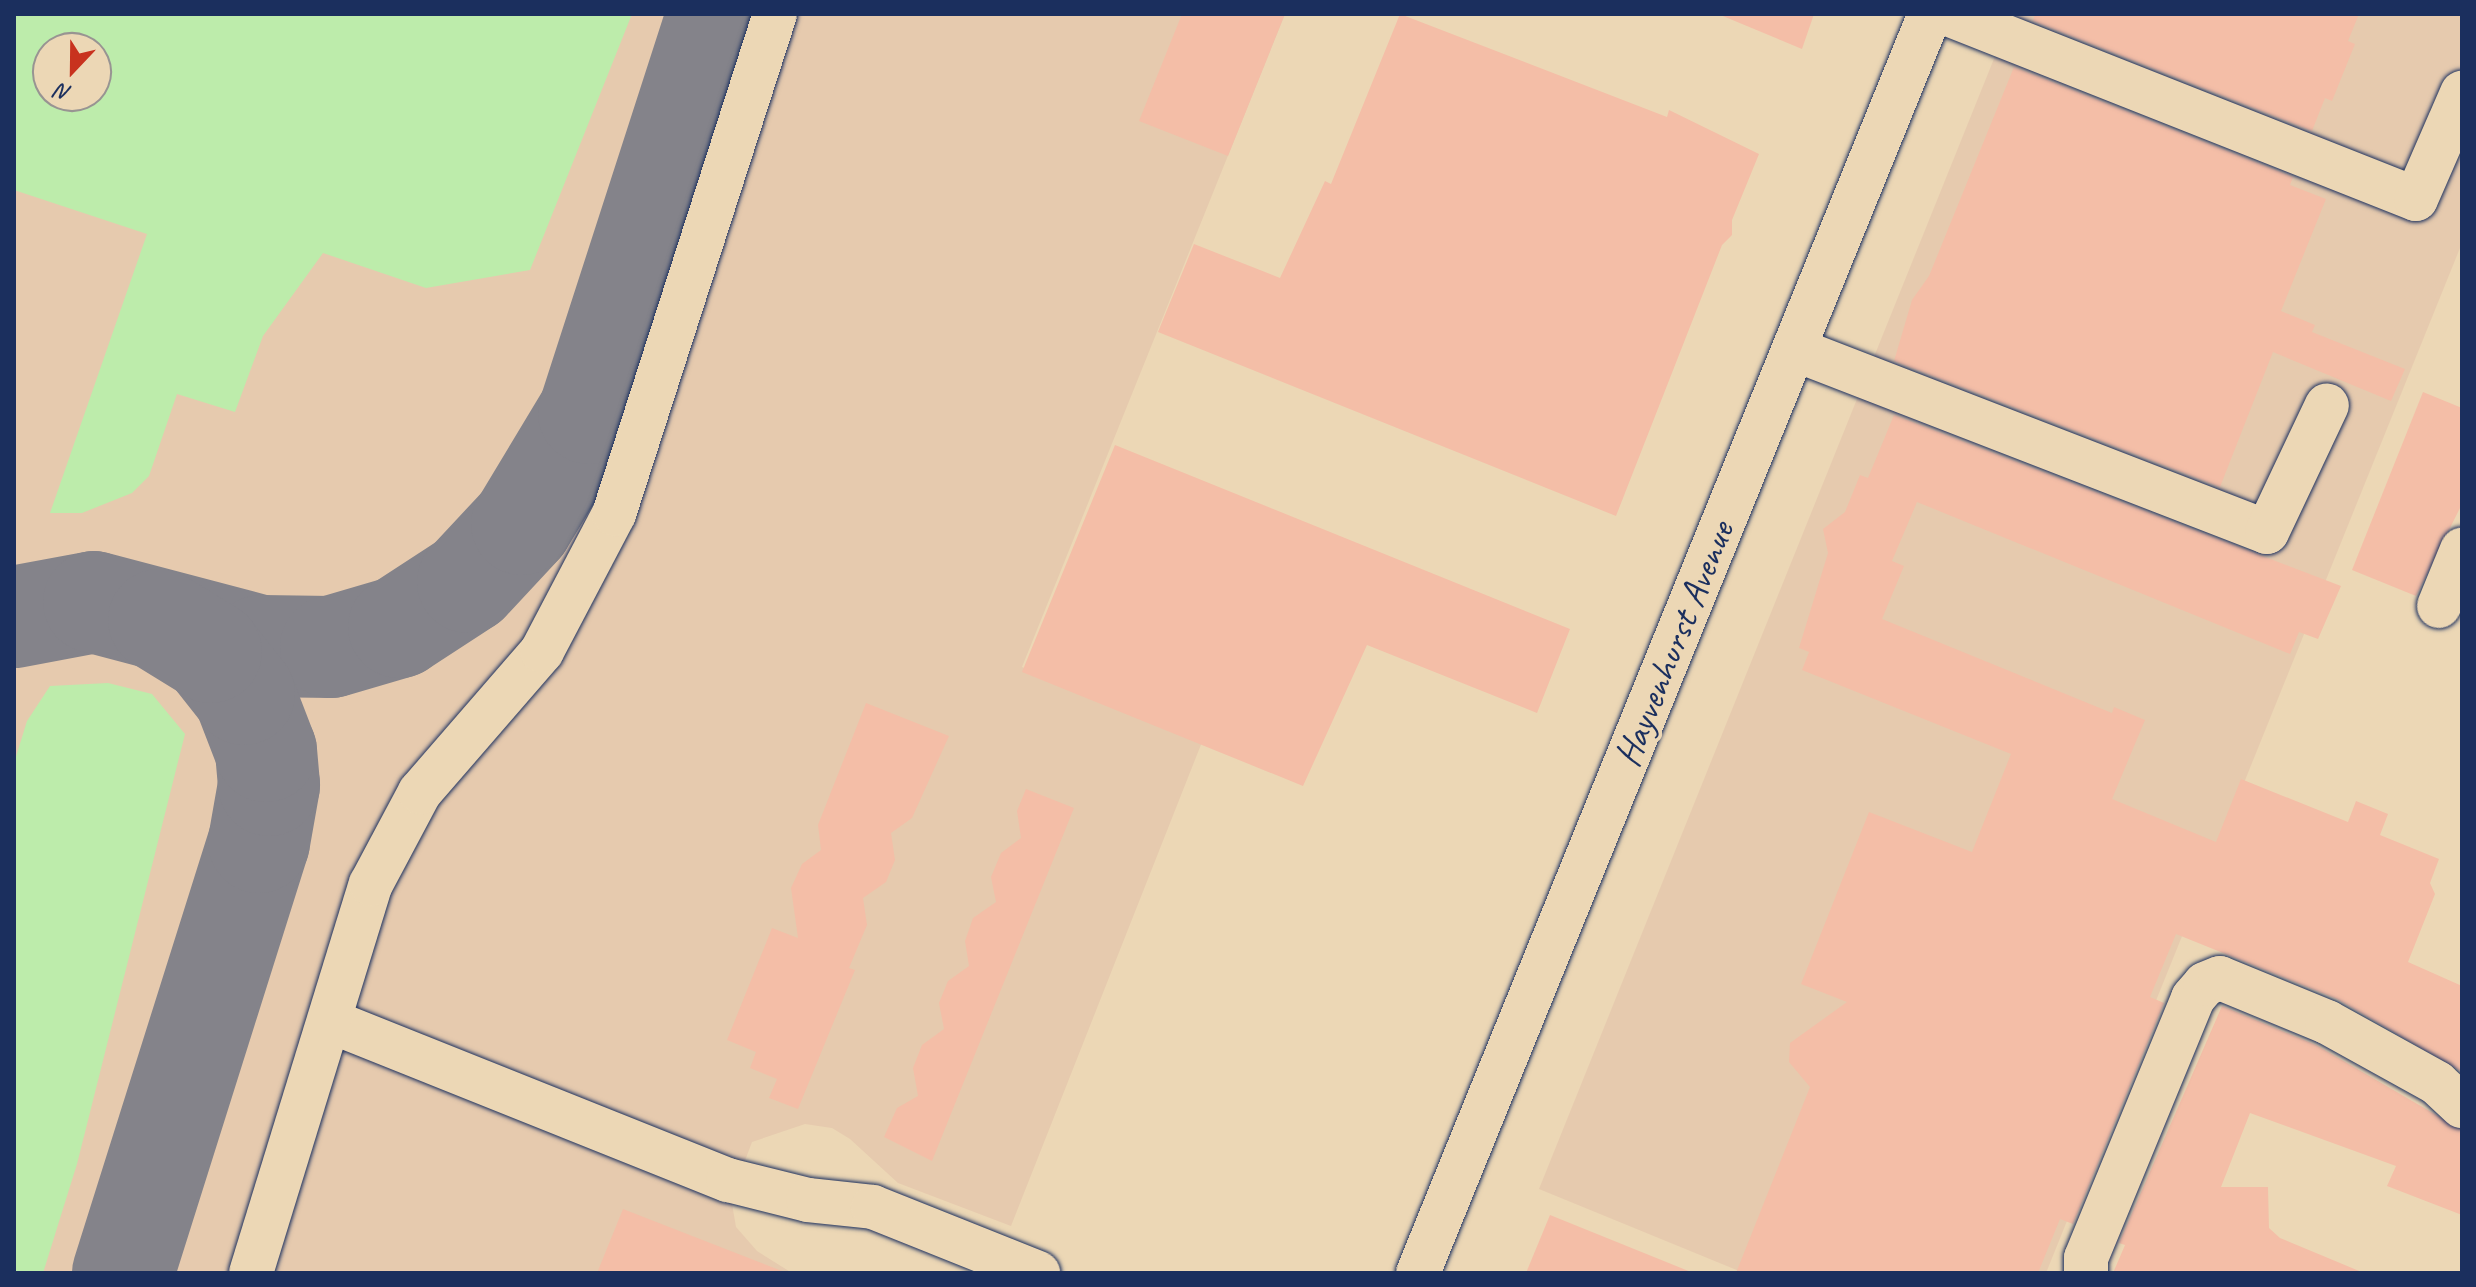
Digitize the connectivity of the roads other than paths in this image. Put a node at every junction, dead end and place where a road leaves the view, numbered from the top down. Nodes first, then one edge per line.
1 (775, 14) edge
2 (1930, 14) edge
3 (1948, 14) edge
4 (2462, 93) edge
5 (1794, 349) junction
6 (2327, 405) dead end
7 (2462, 550) edge
8 (2439, 606) dead end
9 (330, 1021) junction
10 (2462, 1106) edge
11 (251, 1273) edge
12 (1038, 1273) edge
13 (1418, 1273) edge
14 (2086, 1273) edge

1 - 9 main road
2 - 5 main road, Hayvenhurst Avenue
3 - 4 main road
5 - 6 main road
5 - 13 main road, Hayvenhurst Avenue
7 - 8 main road
9 - 11 main road
9 - 12 main road
10 - 14 main road

